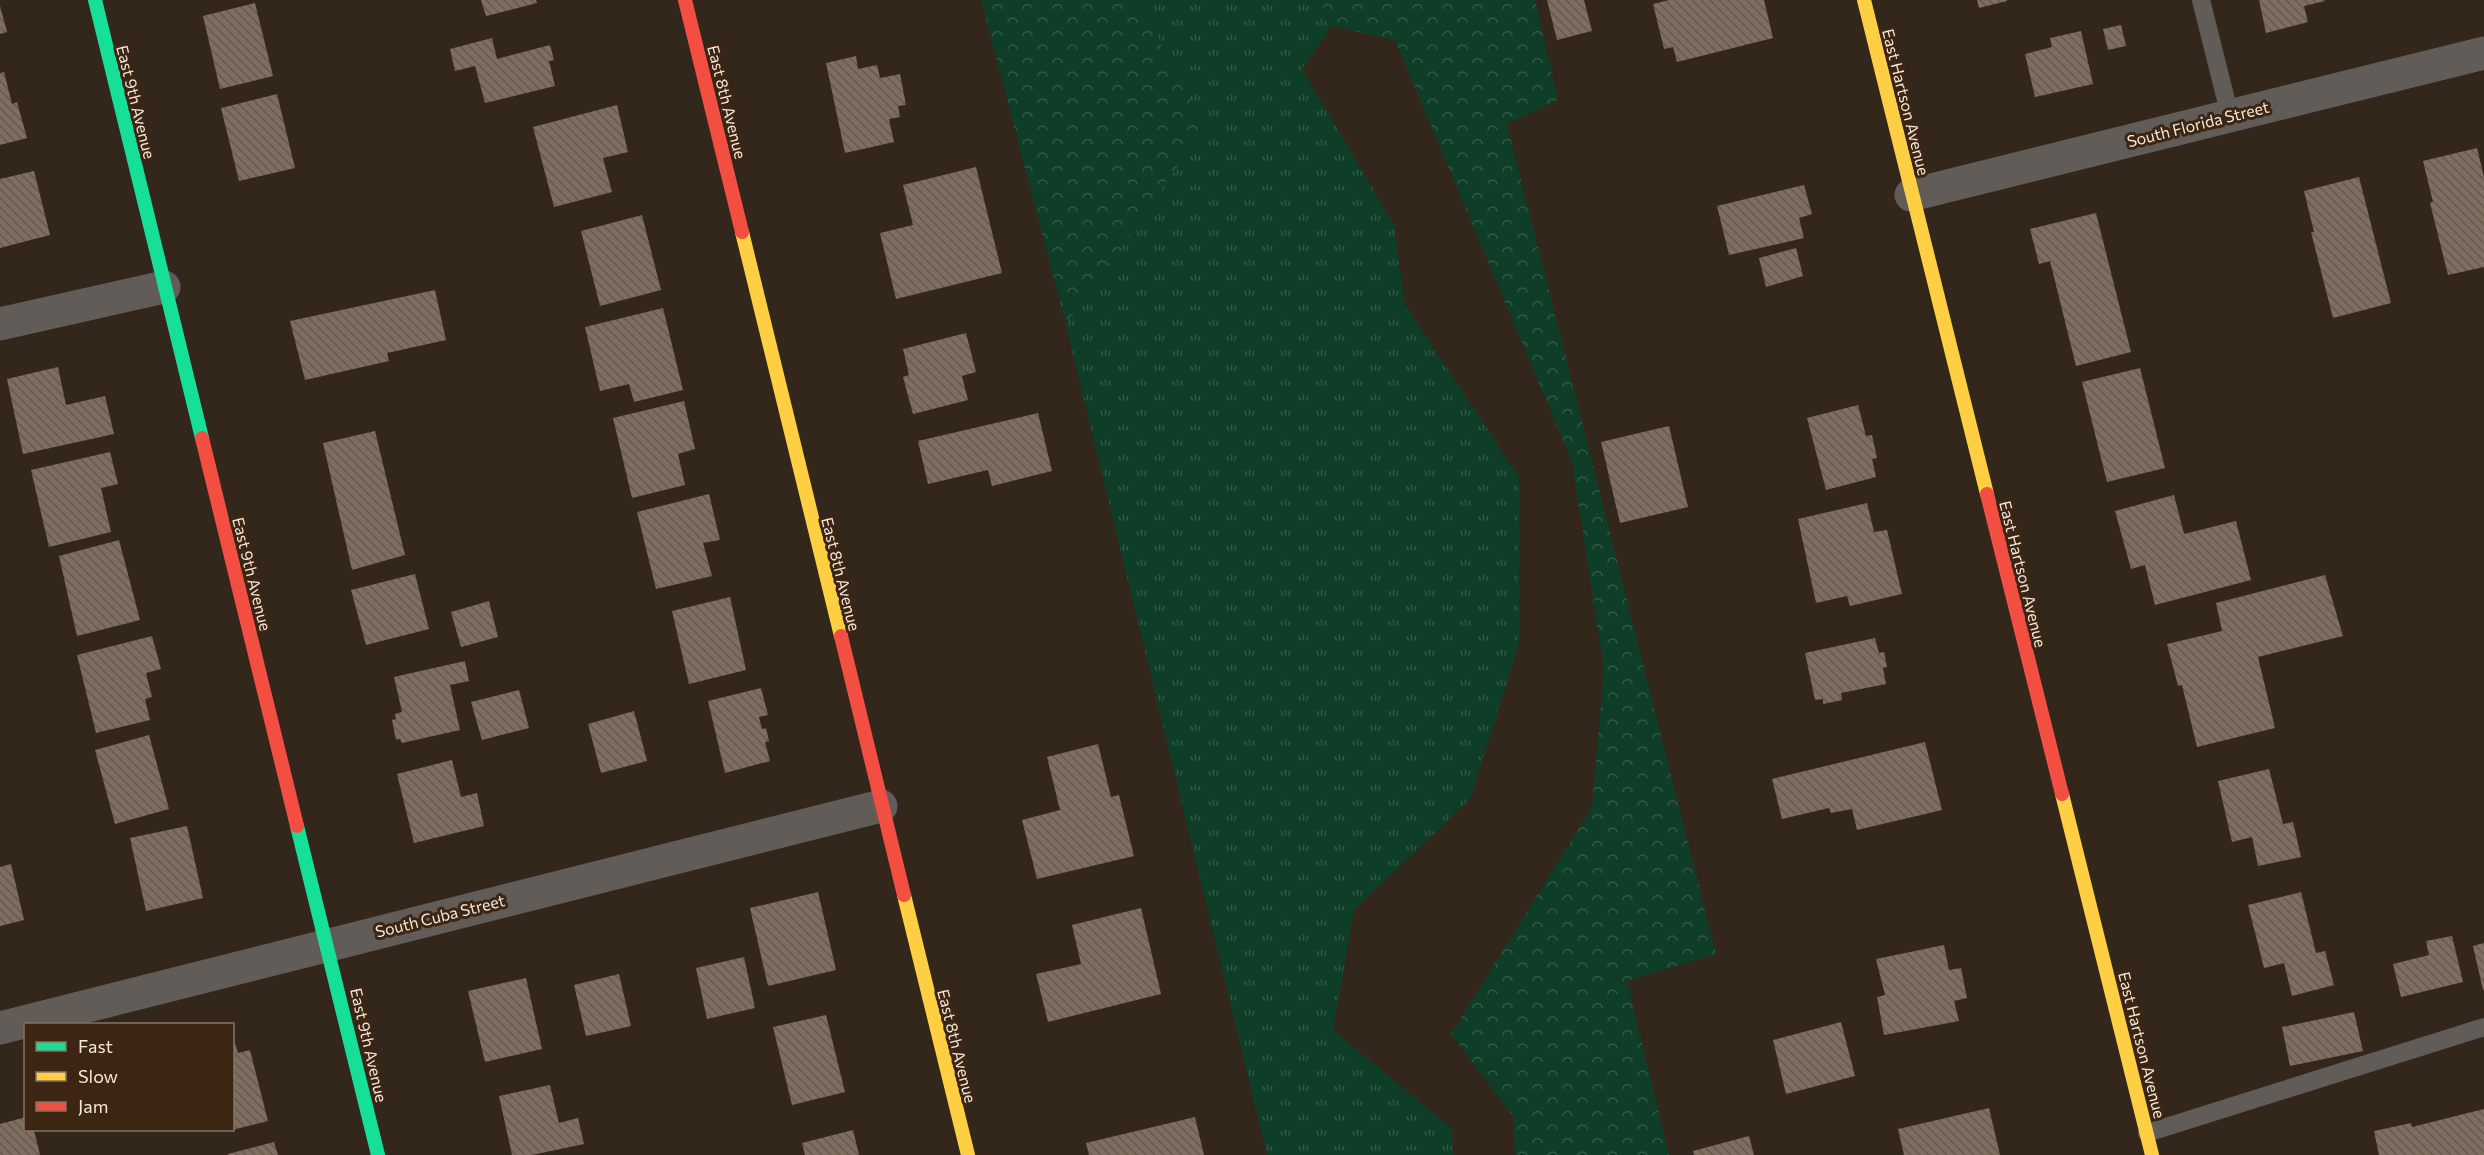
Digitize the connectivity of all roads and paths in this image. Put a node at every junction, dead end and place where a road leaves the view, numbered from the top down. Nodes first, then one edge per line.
1 (95, 0) edge
2 (685, 0) edge
3 (1864, 0) edge
4 (2201, 0) edge
5 (2484, 54) edge
6 (2230, 116) junction
7 (1911, 195) junction
8 (164, 287) junction
9 (0, 324) edge
10 (881, 806) junction
11 (328, 944) junction
12 (2484, 1027) edge
13 (0, 1028) edge
14 (2147, 1133) junction
15 (378, 1155) edge
16 (968, 1155) edge
17 (2152, 1155) edge

1 - 8 street, East 9th Avenue
2 - 10 street, East 8th Avenue
3 - 7 street, East Hartson Avenue
4 - 6 lane
5 - 6 street, South Florida Street
6 - 7 street, South Florida Street
7 - 14 street, East Hartson Avenue
8 - 9 street
8 - 11 street, East 9th Avenue
10 - 11 street, South Cuba Street
10 - 16 street, East 8th Avenue
11 - 13 street, South Cuba Street
11 - 15 street, East 9th Avenue
12 - 14 lane
14 - 17 street, East Hartson Avenue

